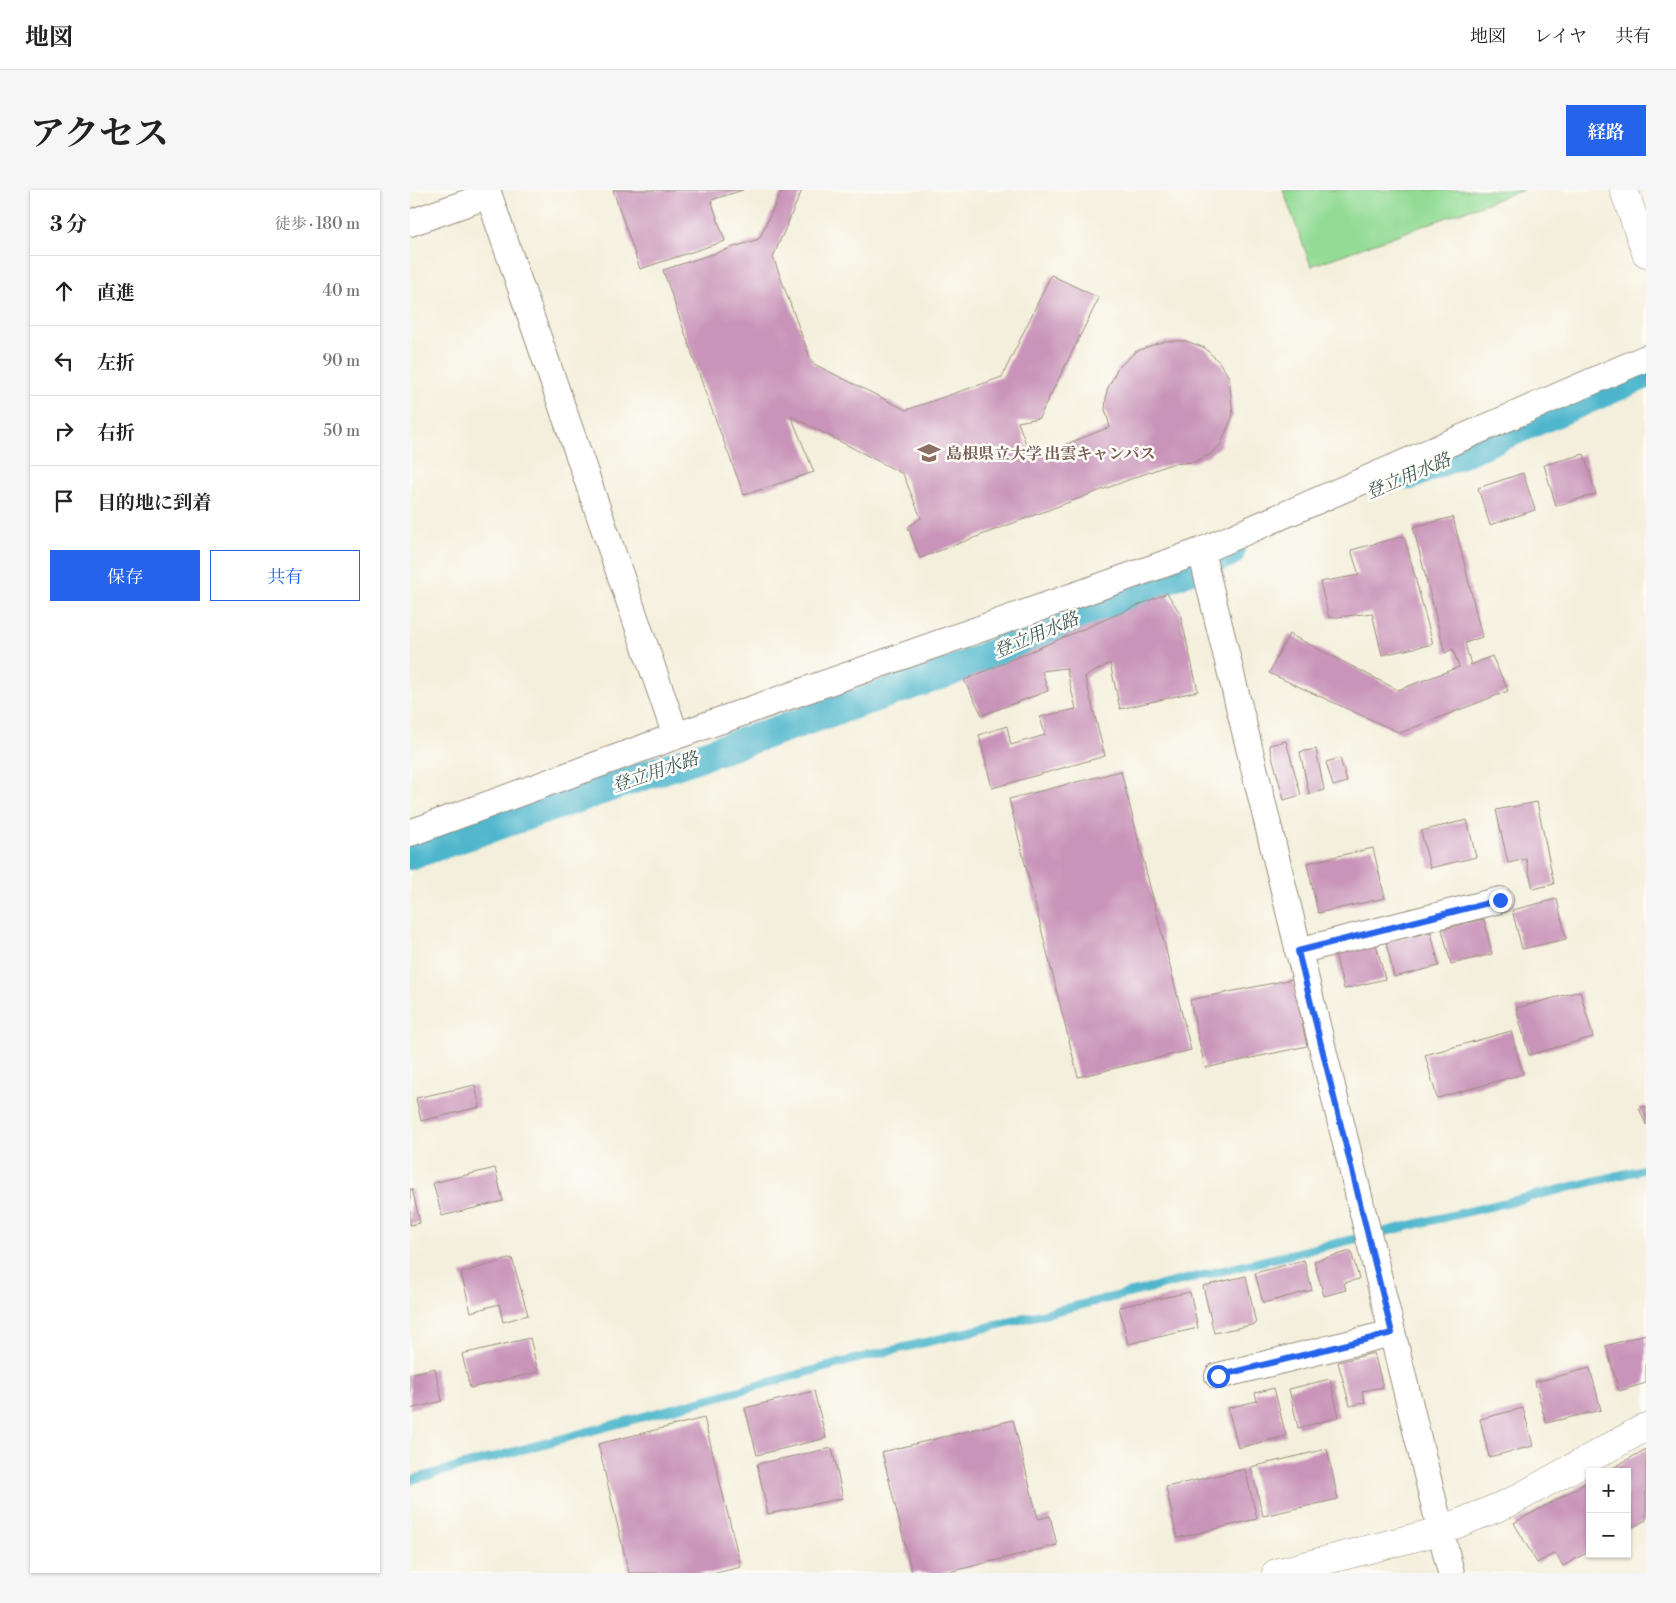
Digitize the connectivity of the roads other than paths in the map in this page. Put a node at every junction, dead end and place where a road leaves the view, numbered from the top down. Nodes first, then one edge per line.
1 (1624, 190) edge
2 (488, 192) edge
3 (410, 223) edge
4 (1646, 253) edge
5 (1646, 358) edge
6 (1201, 552) junction
7 (676, 736) junction
8 (410, 833) edge
9 (1500, 900) dead end
10 (1298, 951) junction
11 (1392, 1333) junction
12 (1218, 1376) dead end
13 (1646, 1427) edge
14 (1440, 1530) junction
15 (1276, 1573) edge
16 (1451, 1573) edge

1 - 4 street
2 - 3 street
2 - 7 street
5 - 6 street
6 - 7 street
6 - 10 street
7 - 8 street
9 - 10 street
10 - 11 street
11 - 12 street
11 - 14 street
13 - 14 street
14 - 15 street
14 - 16 street

